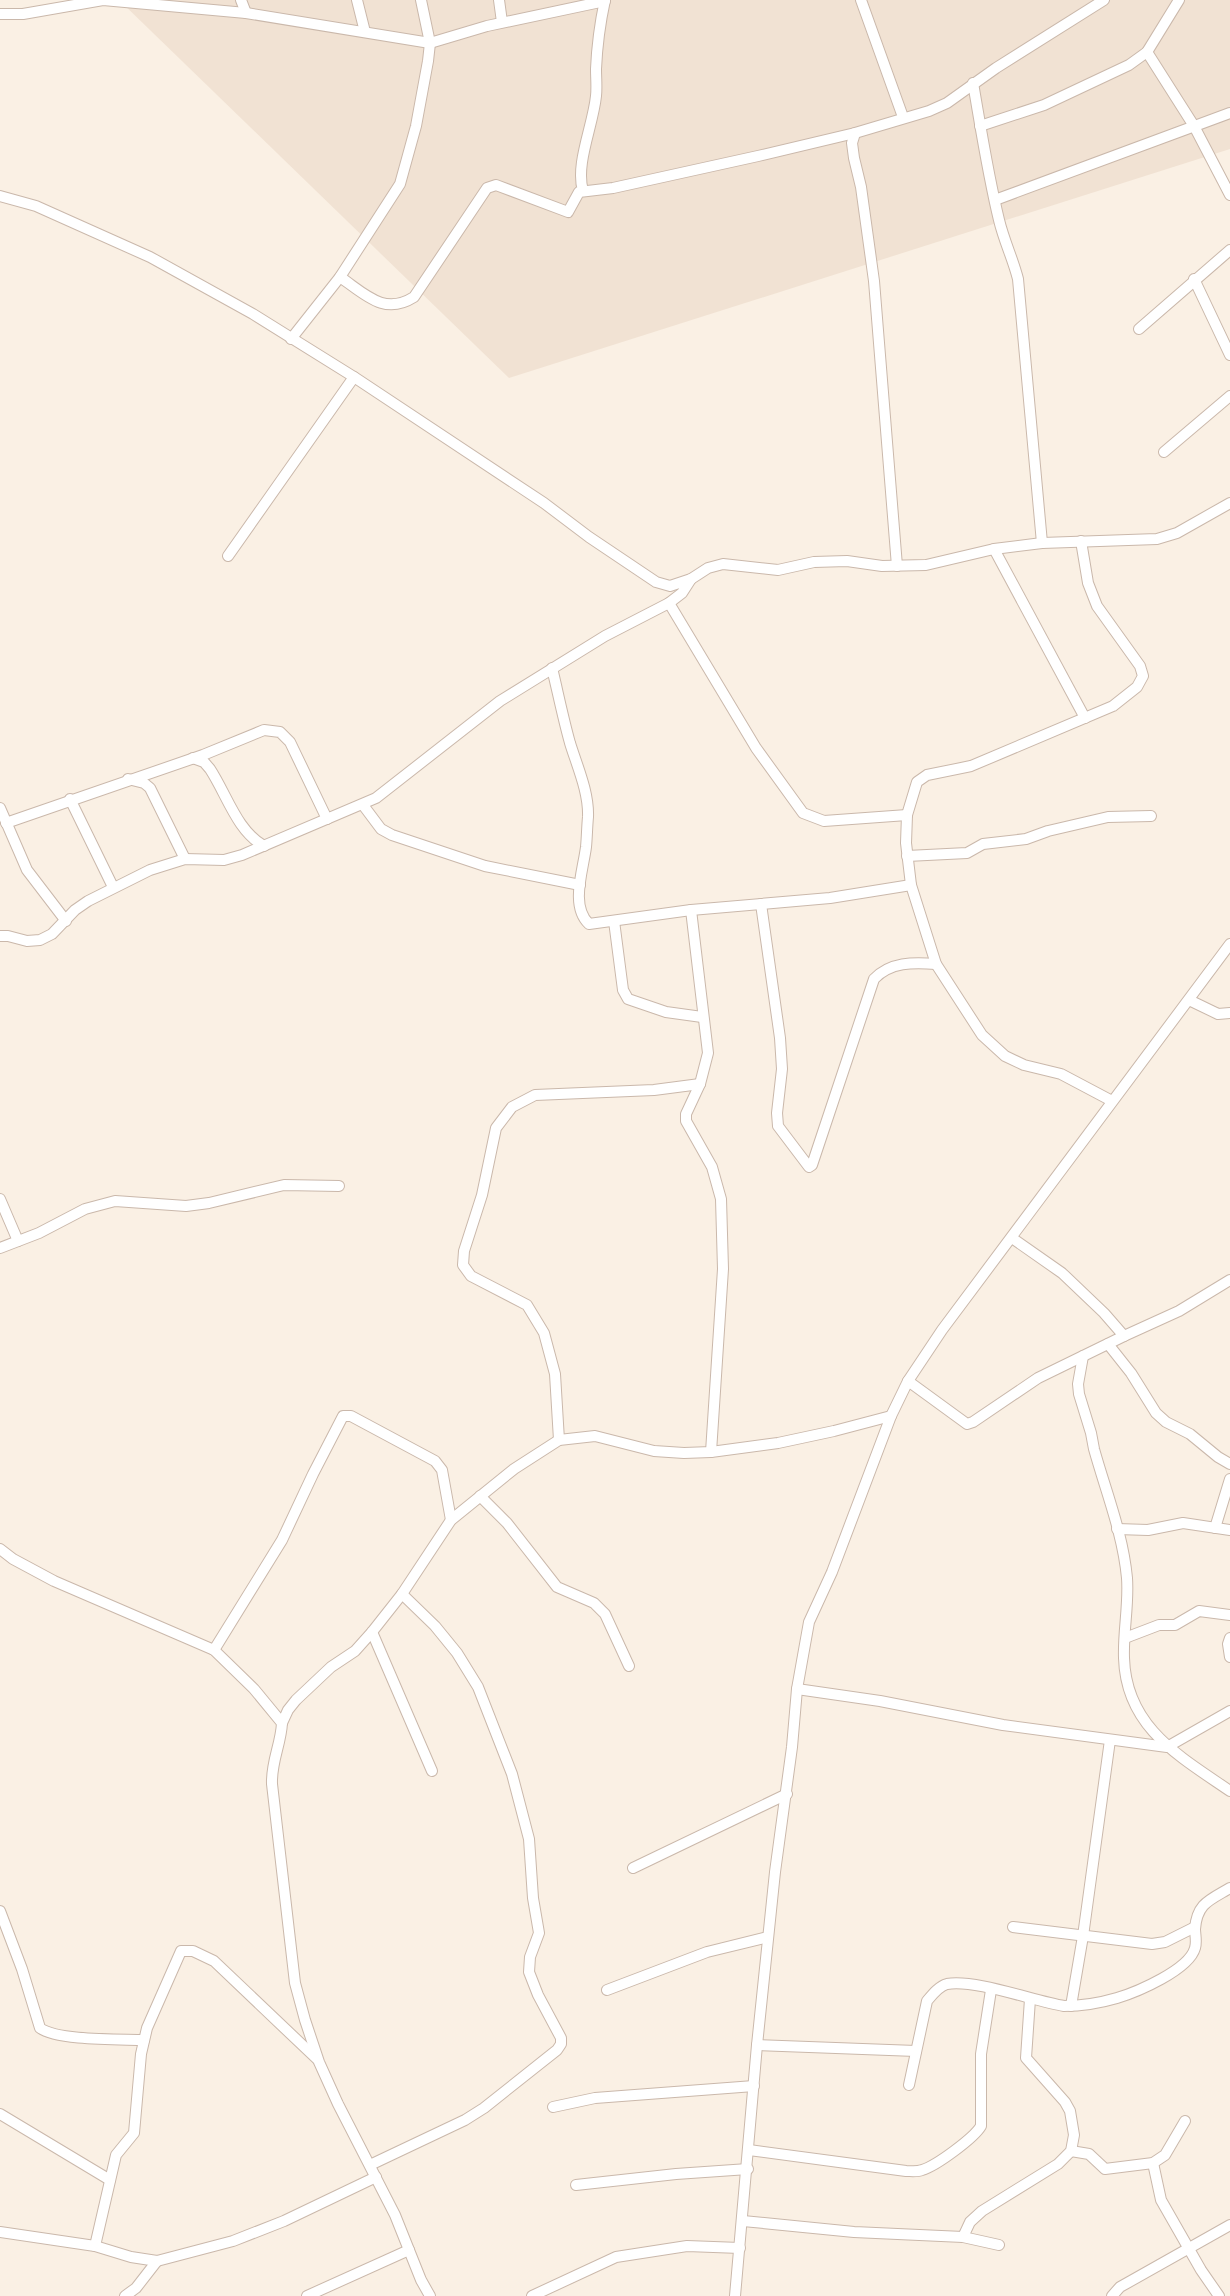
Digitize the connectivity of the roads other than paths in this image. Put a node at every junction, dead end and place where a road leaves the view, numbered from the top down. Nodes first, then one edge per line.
1 (241, 0) edge
2 (358, 0) edge
3 (421, 0) edge
4 (499, 0) edge
5 (861, 0) edge
6 (1104, 0) edge
7 (1179, 0) edge
8 (605, 1) edge
9 (246, 13) junction
10 (0, 14) edge
11 (502, 22) junction
12 (365, 32) junction
13 (430, 43) junction
14 (1148, 52) junction
15 (973, 83) junction
16 (1230, 113) edge
17 (903, 117) junction
18 (980, 126) junction
19 (1194, 126) junction
20 (855, 132) junction
21 (583, 191) junction
22 (1230, 195) edge
23 (0, 196) edge
24 (995, 200) junction
25 (1230, 250) edge
26 (340, 277) junction
27 (1194, 279) junction
28 (1139, 329) dead end
29 (291, 339) junction
30 (1230, 355) edge
31 (354, 377) junction
32 (1230, 396) edge
33 (1164, 452) dead end
34 (1230, 503) edge
35 (1082, 541) junction
36 (1042, 543) junction
37 (994, 549) junction
38 (228, 556) dead end
39 (897, 566) junction
40 (691, 579) junction
41 (669, 603) junction
42 (552, 668) junction
43 (1085, 718) junction
44 (193, 758) junction
45 (128, 779) junction
46 (70, 800) junction
47 (364, 805) junction
48 (0, 808) edge
49 (907, 815) junction
50 (1151, 816) dead end
51 (327, 819) junction
52 (6, 823) junction
53 (264, 846) junction
54 (907, 856) junction
55 (185, 859) junction
56 (580, 885) junction
57 (911, 885) junction
58 (113, 888) junction
59 (761, 904) junction
60 (691, 910) junction
61 (614, 921) junction
62 (66, 922) junction
63 (0, 936) edge
64 (1230, 944) edge
65 (936, 964) junction
66 (1189, 1000) junction
67 (1230, 1013) edge
68 (702, 1017) junction
69 (700, 1084) junction
70 (1112, 1101) junction
71 (339, 1186) dead end
72 (0, 1198) edge
73 (1012, 1238) junction
74 (18, 1241) junction
75 (0, 1248) edge
76 (1230, 1280) edge
77 (1124, 1336) junction
78 (1108, 1344) junction
79 (1083, 1356) junction
80 (908, 1381) junction
81 (891, 1416) junction
82 (559, 1440) junction
83 (711, 1452) junction
84 (1230, 1464) edge
85 (1230, 1479) edge
86 (480, 1496) junction
87 (451, 1520) junction
88 (1215, 1528) junction
89 (1117, 1529) junction
90 (1230, 1530) edge
91 (0, 1549) edge
92 (402, 1594) junction
93 (1230, 1614) edge
94 (372, 1632) junction
95 (1124, 1638) junction
96 (1230, 1638) edge
97 (214, 1650) junction
98 (1230, 1657) edge
99 (629, 1666) dead end
100 (796, 1689) junction
101 (1230, 1711) edge
102 (282, 1723) junction
103 (1110, 1740) junction
104 (1167, 1748) junction
105 (432, 1771) dead end
106 (1230, 1791) edge
107 (787, 1794) junction
108 (633, 1868) dead end
109 (1230, 1888) edge
110 (0, 1911) edge
111 (1013, 1926) dead end
112 (1196, 1927) junction
113 (1083, 1936) junction
114 (768, 1937) junction
115 (607, 1990) dead end
116 (991, 1990) junction
117 (1030, 1999) junction
118 (1071, 2006) junction
119 (144, 2040) junction
120 (757, 2045) junction
121 (916, 2051) junction
122 (320, 2062) junction
123 (909, 2085) dead end
124 (754, 2086) junction
125 (553, 2107) dead end
126 (0, 2114) edge
127 (1185, 2121) dead end
128 (750, 2150) junction
129 (1070, 2152) junction
130 (1153, 2163) junction
131 (370, 2164) junction
132 (748, 2168) junction
133 (376, 2177) junction
134 (110, 2180) junction
135 (576, 2185) dead end
136 (743, 2221) junction
137 (1230, 2225) edge
138 (0, 2232) edge
139 (963, 2237) junction
140 (999, 2245) dead end
141 (95, 2246) junction
142 (740, 2248) junction
143 (1189, 2248) junction
144 (409, 2250) junction
145 (157, 2261) junction
146 (125, 2296) edge
147 (307, 2296) edge
148 (430, 2296) edge
149 (532, 2296) edge
150 (735, 2296) edge
151 (1112, 2296) edge
152 (1220, 2296) edge

1 - 9 street
2 - 12 street
3 - 13 street
4 - 11 street
5 - 17 street
6 - 15 street
7 - 14 street
8 - 11 street
8 - 21 street
9 - 10 street
9 - 12 street
11 - 13 street
12 - 13 street
13 - 26 street
14 - 18 street
14 - 19 street
15 - 17 street
15 - 18 street
16 - 19 street
17 - 20 street
18 - 24 street
19 - 22 street
19 - 24 street
20 - 21 street
20 - 39 street
21 - 26 street
23 - 29 street
24 - 36 street
25 - 27 street
26 - 29 street
27 - 28 street
27 - 30 street
29 - 31 street
31 - 38 street
31 - 40 street
32 - 33 street
34 - 35 street
35 - 36 street
35 - 43 street
36 - 37 street
37 - 39 street
37 - 43 street
39 - 40 street
40 - 41 street
41 - 42 street
41 - 49 street
42 - 47 street
42 - 56 street
43 - 49 street
44 - 45 street
44 - 51 street
44 - 53 street
45 - 46 street
45 - 55 street
46 - 52 street
46 - 58 street
47 - 51 street
47 - 56 street
48 - 52 street
49 - 54 street
50 - 54 street
51 - 53 street
52 - 62 street
53 - 55 street
54 - 57 street
55 - 58 street
56 - 61 street
57 - 59 street
57 - 65 street
58 - 62 street
59 - 60 street
59 - 65 street
60 - 61 street
60 - 68 street
61 - 68 street
62 - 63 street
64 - 66 street
65 - 70 street
66 - 67 street
66 - 70 street
68 - 69 street
69 - 82 street
69 - 83 street
70 - 73 street
71 - 74 street
72 - 74 street
73 - 77 street
73 - 80 street
74 - 75 street
76 - 77 street
77 - 78 street
78 - 79 street
78 - 84 street
79 - 80 street
79 - 89 street
80 - 81 street
81 - 83 street
81 - 100 street
82 - 83 street
82 - 86 street
85 - 88 street
86 - 87 street
86 - 99 street
87 - 92 street
87 - 97 street
88 - 89 street
88 - 90 street
89 - 95 street
91 - 97 street
92 - 94 street
92 - 131 street
93 - 95 street
94 - 102 street
94 - 105 street
95 - 104 street
96 - 98 street
97 - 102 street
100 - 103 street
100 - 107 street
101 - 104 street
102 - 122 street
103 - 104 street
103 - 113 street
104 - 106 street
107 - 108 street
107 - 114 street
109 - 112 street
110 - 119 street
111 - 113 street
112 - 113 street
112 - 118 street
113 - 118 street
114 - 115 street
114 - 120 street
116 - 117 street
116 - 121 street
116 - 128 street
117 - 118 street
117 - 129 street
119 - 122 street
119 - 134 street
120 - 121 street
120 - 124 street
121 - 123 street
122 - 131 street
124 - 125 street
124 - 128 street
126 - 134 street
127 - 130 street
128 - 132 street
129 - 130 street
129 - 139 street
130 - 143 street
131 - 133 street
132 - 135 street
132 - 136 street
133 - 144 street
133 - 145 street
134 - 141 street
136 - 139 street
136 - 142 street
137 - 143 street
138 - 141 street
139 - 140 street
141 - 145 street
142 - 149 street
142 - 150 street
143 - 151 street
143 - 152 street
144 - 147 street
144 - 148 street
145 - 146 street

